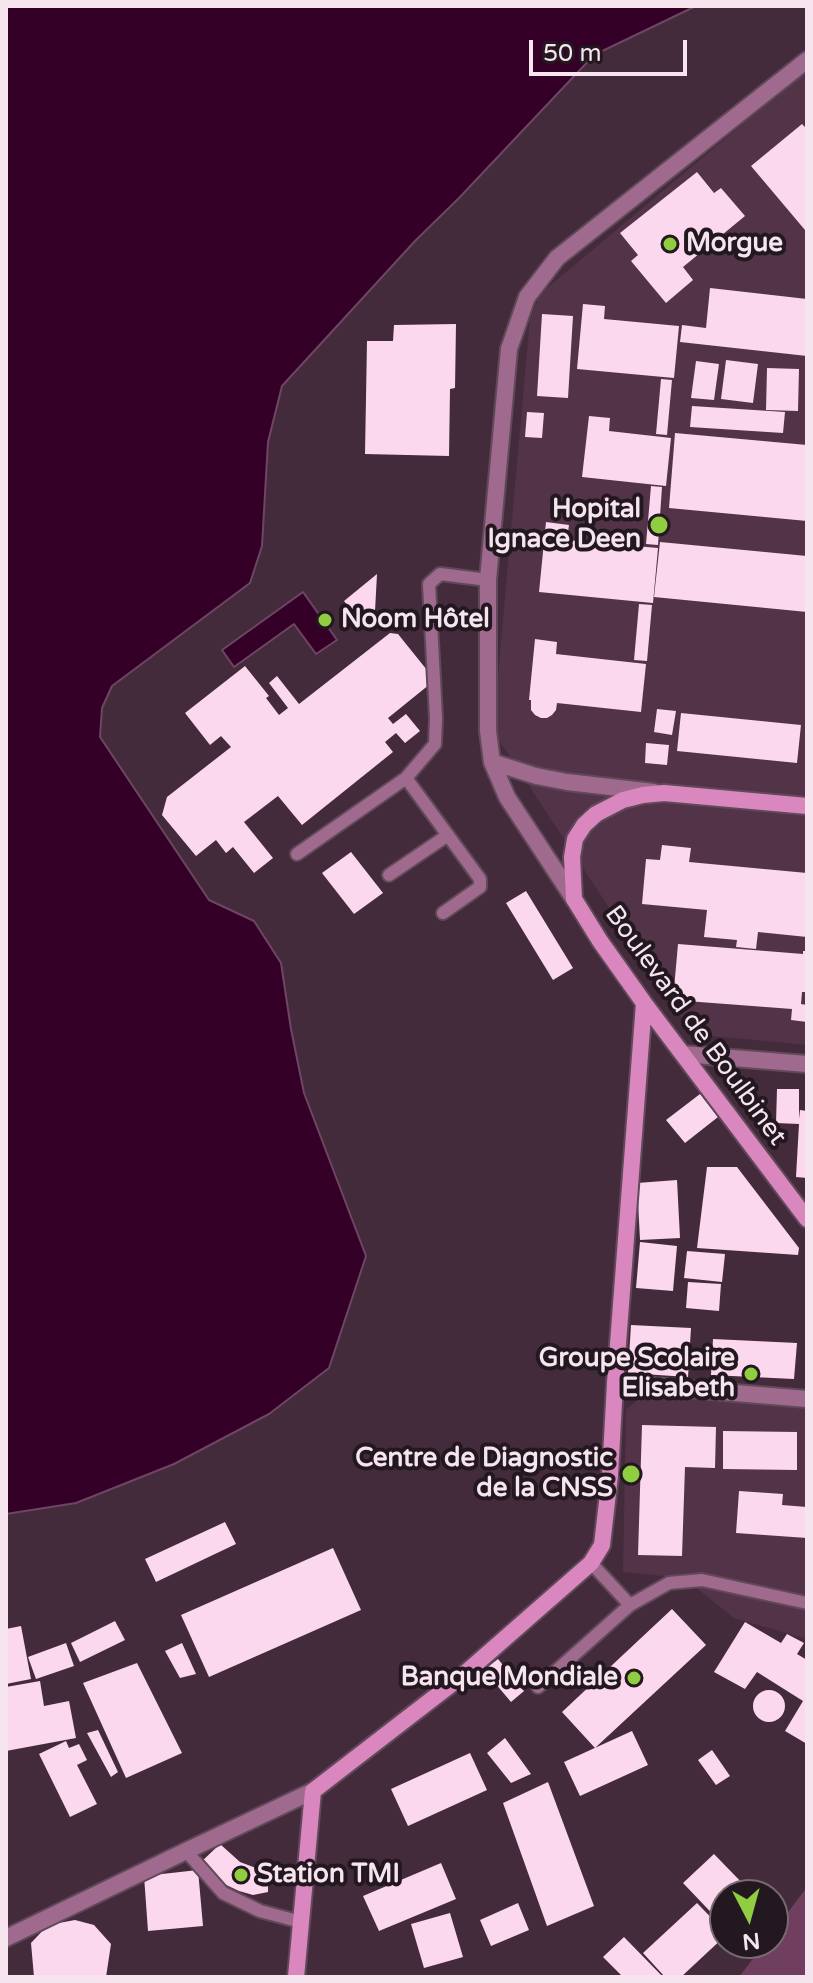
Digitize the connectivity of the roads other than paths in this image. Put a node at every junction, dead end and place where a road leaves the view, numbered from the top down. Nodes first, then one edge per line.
1 (807, 60) edge
2 (488, 580) junction
3 (492, 762) junction
4 (406, 778) junction
5 (664, 793) junction
6 (807, 806) edge
7 (448, 835) junction
8 (297, 854) dead end
9 (389, 875) dead end
10 (574, 899) junction
11 (443, 913) dead end
12 (644, 1003) junction
13 (683, 1054) junction
14 (807, 1064) edge
15 (807, 1219) edge
16 (615, 1383) junction
17 (807, 1399) edge
18 (591, 1563) junction
19 (807, 1603) edge
20 (630, 1605) junction
21 (538, 1687) dead end
22 (313, 1791) junction
23 (186, 1851) junction
24 (301, 1922) junction
25 (6, 1938) edge
26 (296, 1977) edge

1 - 2 street
2 - 3 street
2 - 4 lane
3 - 5 street
3 - 10 street
4 - 7 lane
4 - 8 lane
5 - 6 main road
5 - 10 main road
7 - 9 lane
7 - 11 lane
10 - 12 main road, Boulevard de Boulbinet
12 - 13 main road, Boulevard de Boulbinet
12 - 16 main road
13 - 14 street
13 - 15 main road, Boulevard de Boulbinet
16 - 17 street
16 - 18 main road
18 - 20 lane
18 - 22 main road
19 - 20 lane
20 - 21 lane
22 - 23 street
22 - 24 main road
23 - 24 lane
23 - 25 street
24 - 26 main road

